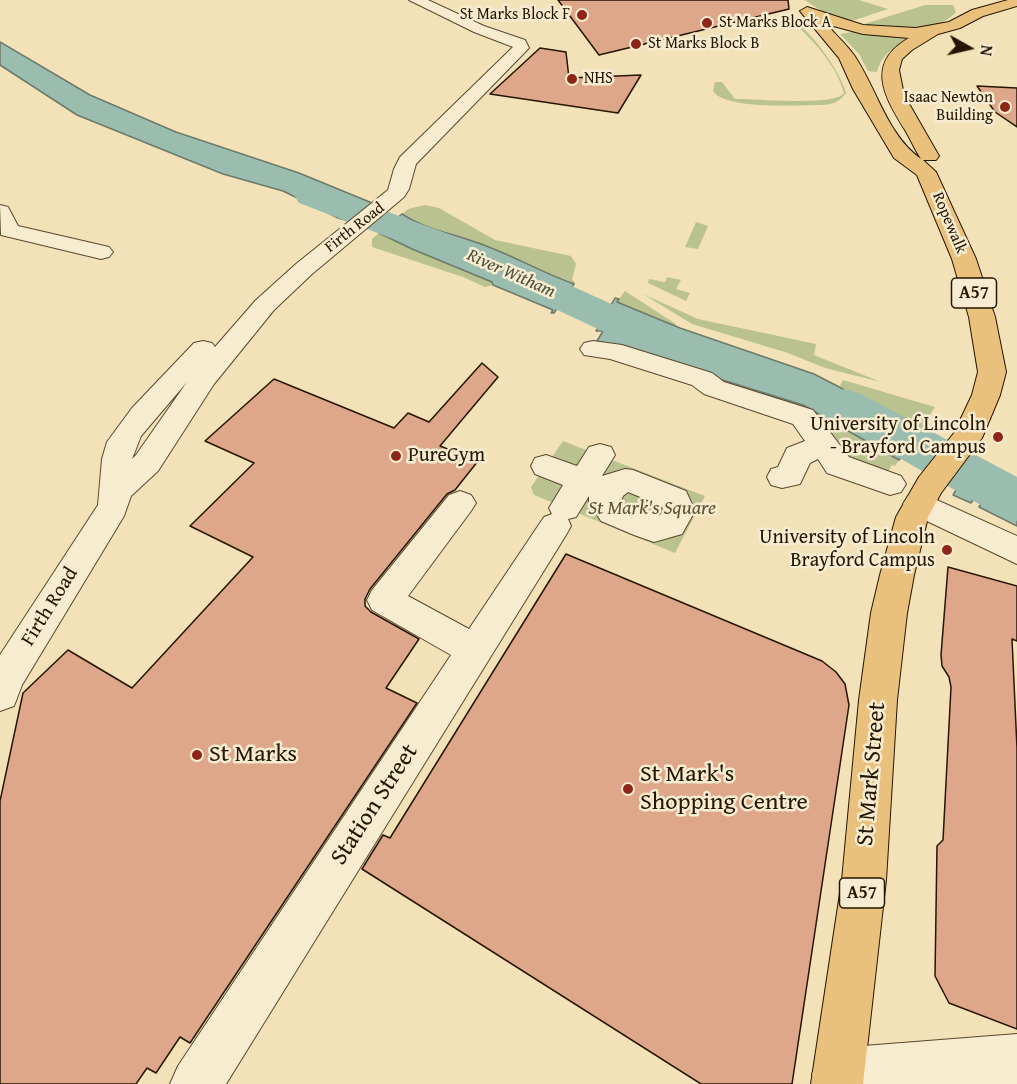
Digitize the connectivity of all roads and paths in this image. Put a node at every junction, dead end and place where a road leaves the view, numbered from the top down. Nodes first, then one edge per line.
1 (423, 1) edge
2 (963, 2) dead end
3 (1017, 2) edge
4 (971, 16) junction
5 (932, 32) junction
6 (926, 172) junction
7 (3, 226) edge
8 (101, 252) dead end
9 (236, 318) dead end
10 (593, 349) dead end
11 (823, 445) junction
12 (600, 455) dead end
13 (546, 466) dead end
14 (782, 477) dead end
15 (890, 484) dead end
16 (596, 486) junction
17 (118, 490) junction
18 (925, 495) junction
19 (460, 502) dead end
20 (683, 520) dead end
21 (1017, 551) edge
22 (475, 650) junction
23 (0, 694) edge
24 (1017, 1059) edge
25 (838, 1079) edge
26 (196, 1084) edge

1 - 17 street, Firth Road
2 - 4 main road
3 - 4 main road
4 - 5 main road
5 - 6 main road, Ropewalk / A57
5 - 6 main road, Ropewalk / A57
6 - 18 main road, Ropewalk / A57
7 - 8 street
9 - 17 street, Firth Road
10 - 11 street
11 - 14 street
11 - 15 street
12 - 16 street, Station Street
13 - 16 street
16 - 20 street
16 - 22 street, Station Street
17 - 23 street, Firth Road
18 - 21 street
18 - 25 main road, St Mark Street / A57
19 - 22 street
22 - 26 street, Station Street
24 - 25 street

